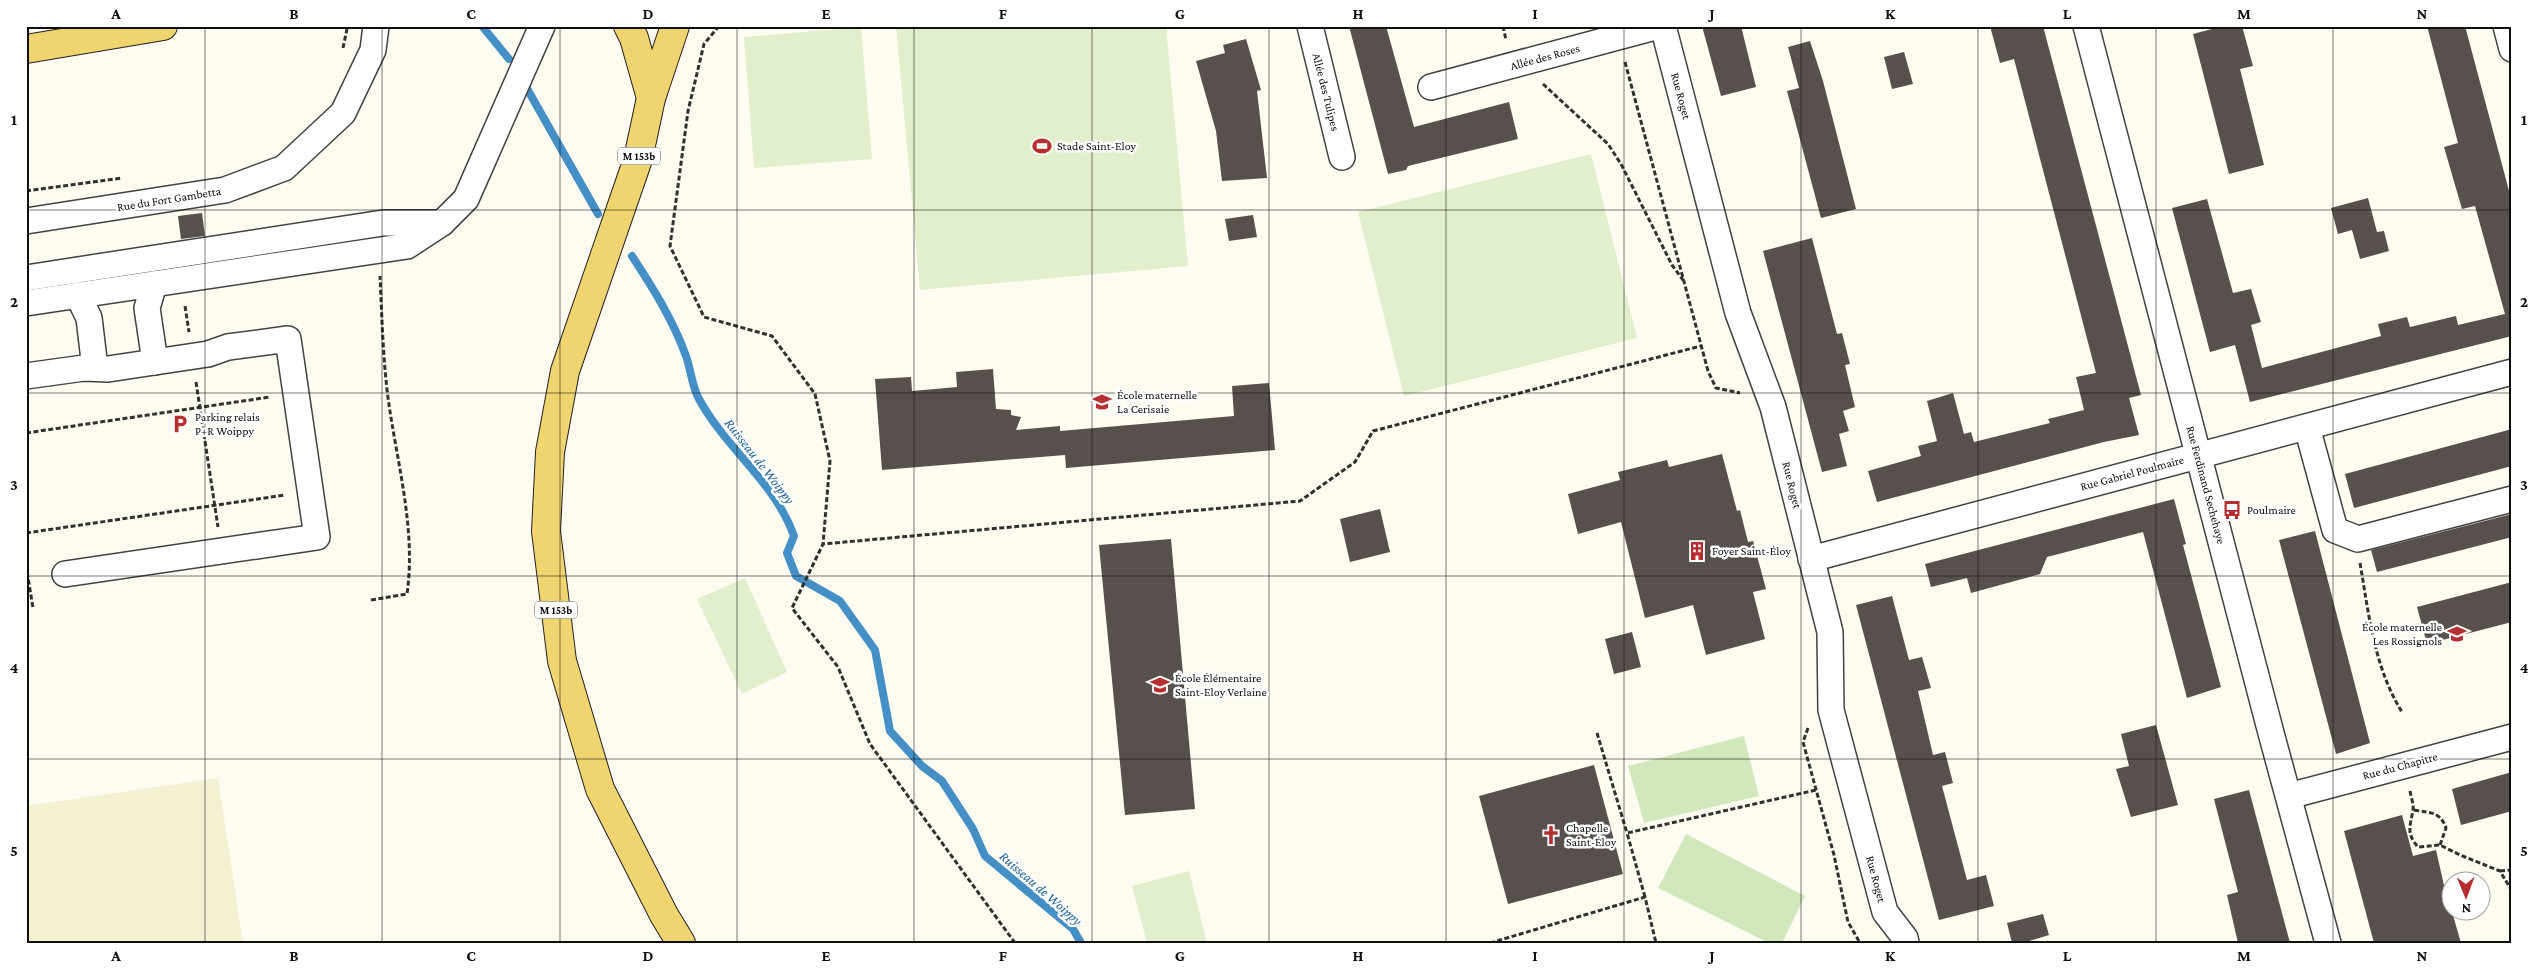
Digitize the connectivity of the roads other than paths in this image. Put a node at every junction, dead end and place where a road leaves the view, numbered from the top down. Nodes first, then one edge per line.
1 (163, 26) edge
2 (376, 26) edge
3 (542, 26) edge
4 (628, 26) edge
5 (675, 26) edge
6 (1310, 26) edge
7 (1659, 26) edge
8 (1663, 26) edge
9 (2086, 26) edge
10 (2506, 26) edge
11 (2512, 49) edge
12 (26, 50) edge
13 (1431, 87) dead end
14 (651, 98) junction
15 (1342, 157) dead end
16 (26, 221) edge
17 (442, 223) junction
18 (26, 278) edge
19 (154, 284) junction
20 (78, 295) junction
21 (26, 303) edge
22 (155, 362) junction
23 (95, 368) junction
24 (2512, 372) edge
25 (30, 376) edge
26 (2307, 427) junction
27 (2199, 456) junction
28 (2512, 499) edge
29 (1811, 559) junction
30 (65, 574) dead end
31 (2512, 737) edge
32 (2289, 796) junction
33 (681, 943) edge
34 (1906, 943) edge
35 (2328, 943) edge

1 - 12 main road
2 - 16 street, Rue du Fort Gambetta
3 - 17 street
4 - 14 main road, M 153b
5 - 14 main road, M 153b
6 - 15 street, Allée des Tulipes
7 - 13 street, Allée des Roses
8 - 29 street, Rue Roget
9 - 27 street, Rue Ferdinand Sechehaye
10 - 11 street
14 - 33 main road, M 153b
17 - 18 street
17 - 19 street
19 - 20 street
19 - 22 street
20 - 21 street
20 - 23 street
22 - 23 street
22 - 30 street
23 - 25 street
24 - 26 street, Rue Gabriel Poulmaire
26 - 27 street, Rue Gabriel Poulmaire
26 - 28 street
27 - 29 street, Rue Gabriel Poulmaire
27 - 32 street, Rue Ferdinand Sechehaye
29 - 34 street, Rue Roget
31 - 32 street, Rue du Chapitre
32 - 35 street, Rue Ferdinand Sechehaye

